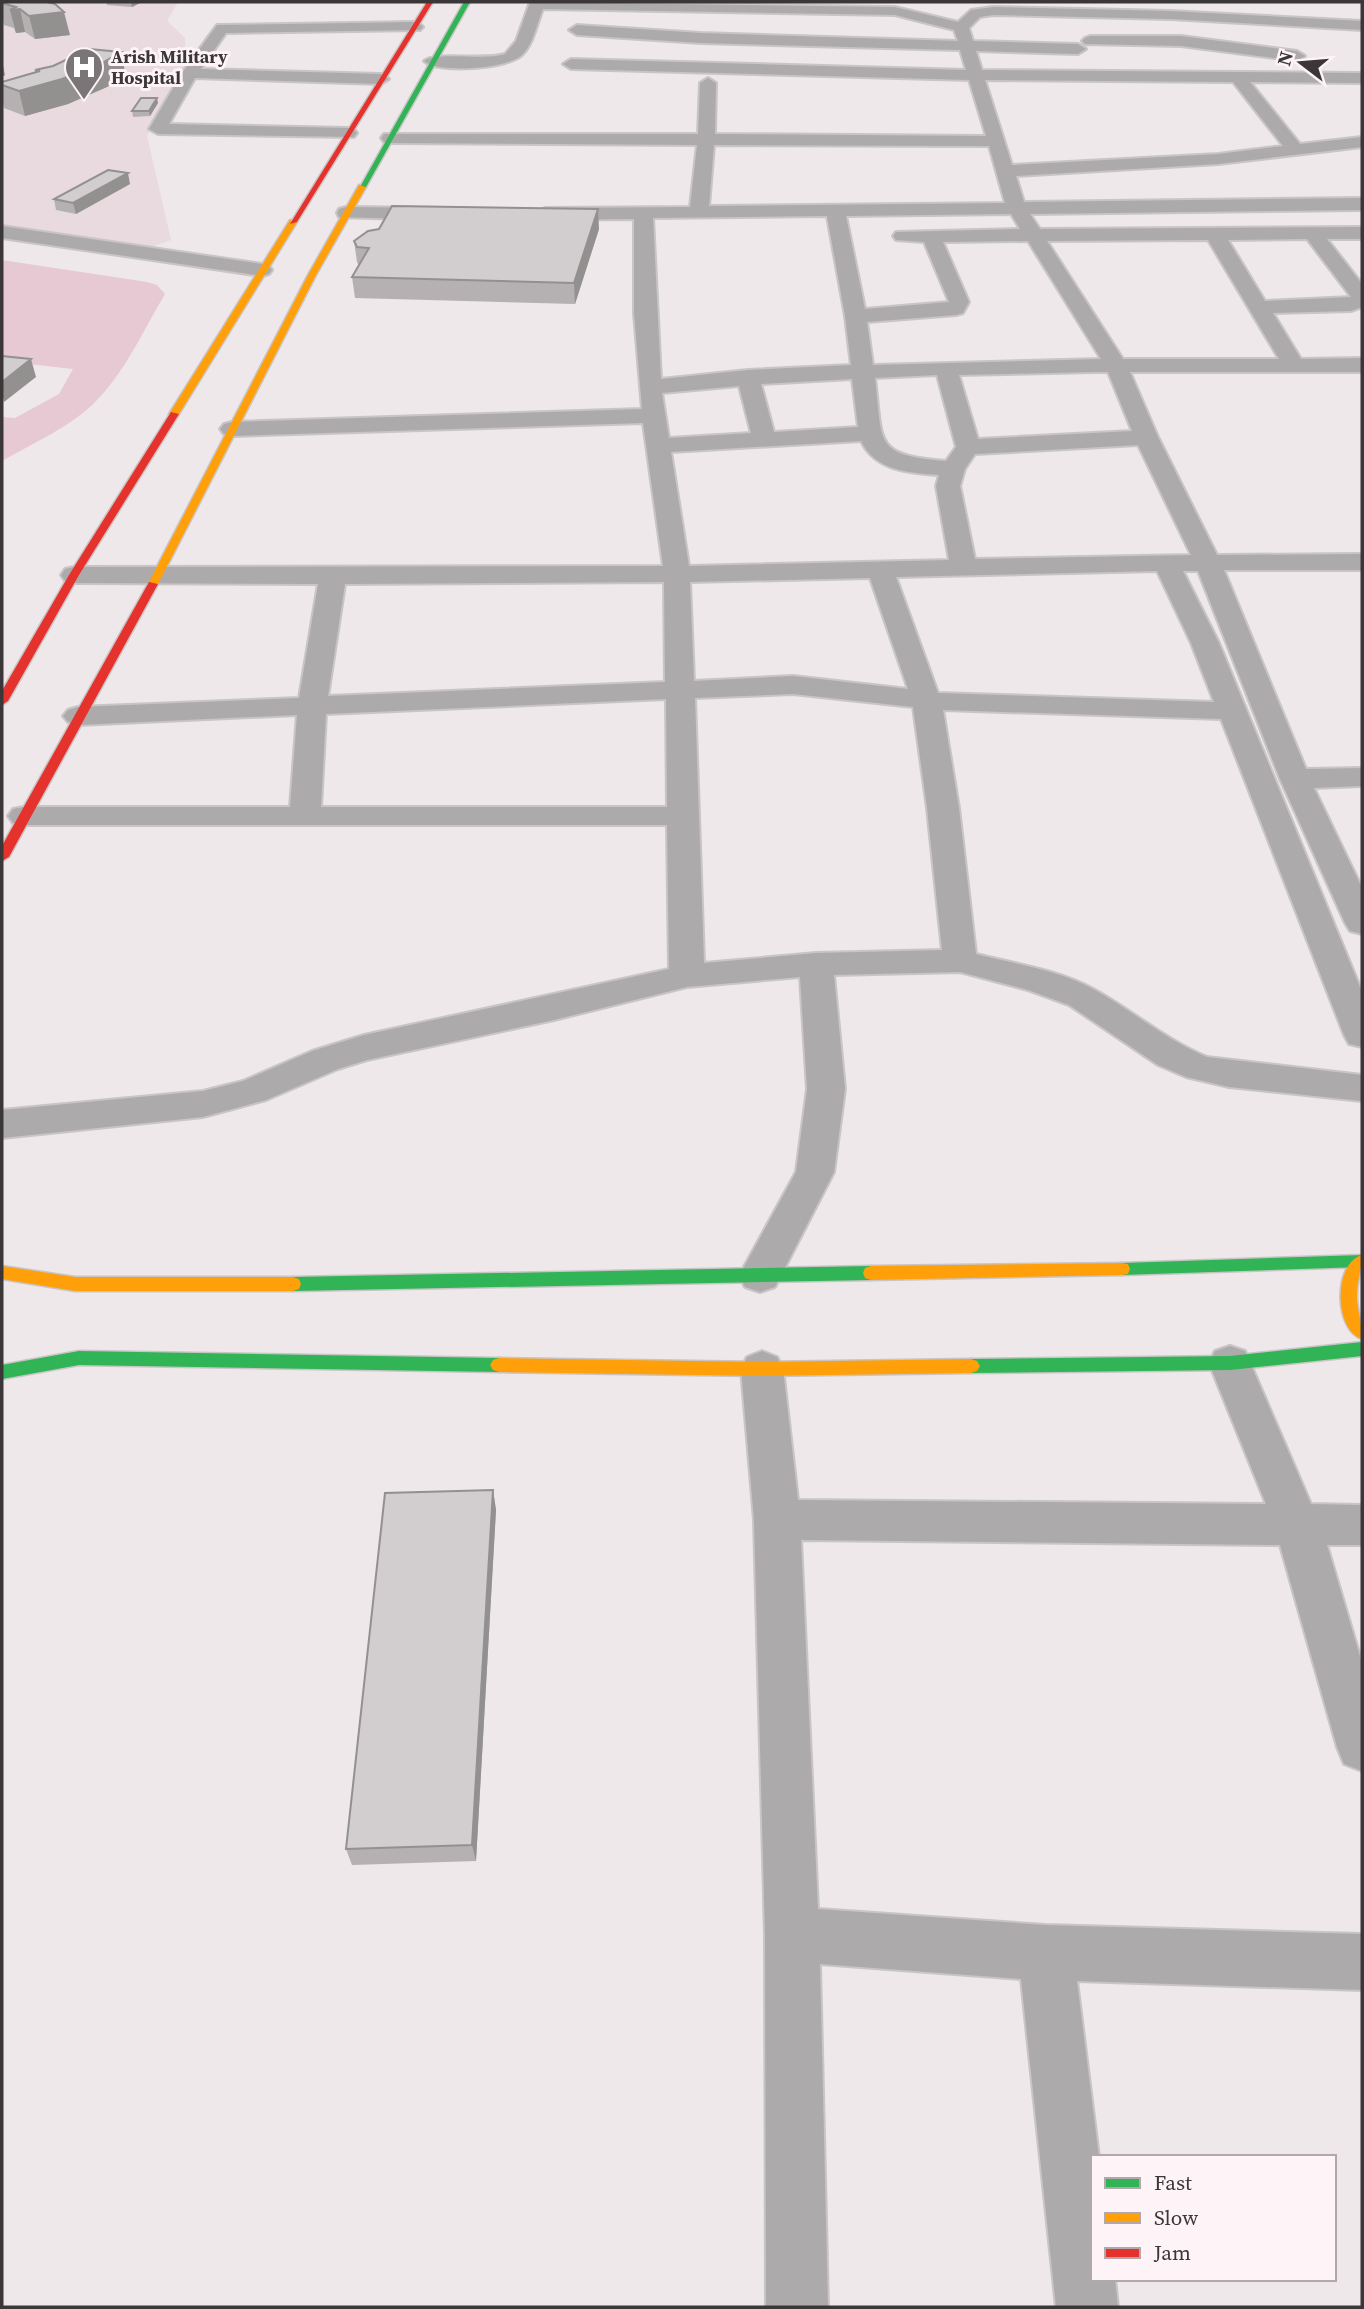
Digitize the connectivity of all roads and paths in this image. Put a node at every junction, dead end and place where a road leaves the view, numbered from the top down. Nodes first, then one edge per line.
1 (674, 2) edge
2 (727, 2) edge
3 (1243, 2) edge
4 (537, 3) edge
5 (925, 3) edge
6 (636, 4) edge
7 (965, 4) dead end
8 (780, 5) edge
9 (746, 6) edge
10 (1073, 6) edge
11 (1000, 7) junction
12 (427, 8) edge
13 (464, 8) edge
14 (703, 8) junction
15 (1167, 9) edge
16 (1329, 9) dead end
17 (853, 18) edge
18 (1256, 19) junction
19 (1355, 25) edge
20 (415, 27) junction
21 (961, 27) junction
22 (577, 30) dead end
23 (1032, 30) junction
24 (629, 34) junction
25 (701, 38) junction
26 (780, 40) junction
27 (1189, 42) junction
28 (886, 43) junction
29 (1352, 43) dead end
30 (1093, 45) junction
31 (967, 47) junction
32 (1308, 57) dead end
33 (432, 61) junction
34 (571, 64) dead end
35 (621, 65) junction
36 (777, 68) junction
37 (887, 72) junction
38 (190, 73) junction
39 (706, 75) junction
40 (976, 75) junction
41 (1107, 75) junction
42 (1213, 76) junction
43 (1238, 77) junction
44 (1338, 78) junction
45 (1362, 78) edge
46 (377, 85) junction
47 (413, 93) junction
48 (1354, 95) dead end
49 (348, 133) junction
50 (390, 138) junction
51 (706, 141) junction
52 (996, 141) junction
53 (1357, 142) edge
54 (1296, 151) junction
55 (1218, 159) junction
56 (1362, 165) edge
57 (1005, 171) junction
58 (1252, 204) junction
59 (1362, 204) edge
60 (1016, 207) junction
61 (836, 211) junction
62 (346, 213) junction
63 (464, 214) edge
64 (533, 214) edge
65 (643, 214) junction
66 (699, 214) junction
67 (2, 232) edge
68 (1362, 233) edge
69 (1032, 234) junction
70 (1313, 234) junction
71 (1215, 235) junction
72 (880, 236) dead end
73 (931, 236) junction
74 (262, 270) junction
75 (1259, 307) junction
76 (856, 316) junction
77 (1362, 365) edge
78 (1116, 366) junction
79 (1294, 366) junction
80 (946, 368) junction
81 (862, 371) junction
82 (748, 377) junction
83 (650, 387) junction
84 (653, 415) junction
85 (232, 429) junction
86 (870, 433) junction
87 (1146, 437) junction
88 (765, 441) junction
89 (657, 446) junction
90 (968, 447) junction
91 (953, 469) junction
92 (1207, 561) junction
93 (1362, 562) edge
94 (1166, 563) junction
95 (963, 567) junction
96 (880, 569) junction
97 (677, 574) junction
98 (74, 575) junction
99 (157, 576) junction
100 (333, 577) junction
101 (682, 691) junction
102 (2, 701) edge
103 (928, 701) junction
104 (312, 707) junction
105 (1232, 711) junction
106 (78, 716) junction
107 (1362, 777) edge
108 (1295, 779) junction
109 (305, 814) junction
110 (24, 816) junction
111 (685, 816) junction
112 (2, 857) edge
113 (1360, 916) edge
114 (960, 961) junction
115 (816, 964) junction
116 (687, 976) junction
117 (1362, 1035) edge
118 (1362, 1088) edge
119 (2, 1124) edge
120 (1362, 1261) edge
121 (2, 1273) edge
122 (760, 1276) junction
123 (1362, 1332) edge
124 (1362, 1349) edge
125 (1230, 1363) junction
126 (762, 1368) junction
127 (2, 1372) edge
128 (777, 1520) junction
129 (1362, 1525) edge
130 (1298, 1527) junction
131 (1362, 1747) edge
132 (792, 1935) junction
133 (1046, 1953) junction
134 (1362, 1962) edge
135 (797, 2307) edge
136 (1087, 2307) edge

1 - 2 street
2 - 9 street
3 - 18 street
4 - 6 street
4 - 33 street
5 - 17 street
6 - 14 street
6 - 24 street
7 - 11 street
8 - 9 street
8 - 17 street
8 - 26 street
9 - 14 street
10 - 11 street
10 - 15 street
10 - 23 street
10 - 30 street
11 - 21 street
11 - 23 street
12 - 13 main road
12 - 20 main road
13 - 33 main road
14 - 25 street
15 - 18 street
15 - 27 street
16 - 19 street
17 - 21 street
17 - 26 street
17 - 28 street
18 - 19 street
19 - 29 street
20 - 38 street
20 - 46 main road
21 - 31 street
22 - 24 street
23 - 30 street
23 - 31 street
24 - 25 street
24 - 35 street
25 - 26 street
25 - 39 street
26 - 36 street
27 - 30 street
27 - 32 street
27 - 42 street
28 - 31 street
28 - 37 street
30 - 41 street
31 - 40 street
33 - 47 main road
34 - 35 street
35 - 39 street
36 - 37 street
36 - 39 street
37 - 40 street
38 - 46 street
38 - 49 street
39 - 51 street
40 - 41 street
40 - 52 street
41 - 42 street
42 - 43 street
43 - 44 street
43 - 54 street
44 - 45 street
44 - 48 street
46 - 47 main road
46 - 49 main road
47 - 50 main road
49 - 74 main road
50 - 51 street
50 - 62 main road
51 - 52 street
51 - 66 street
52 - 57 street
53 - 54 street
53 - 56 street
54 - 55 street
55 - 57 street
55 - 58 street
57 - 60 street
58 - 59 street
58 - 60 street
60 - 61 street
60 - 69 street
61 - 66 street
61 - 76 street
62 - 63 street
62 - 85 main road
64 - 65 street
65 - 66 street
65 - 83 street
67 - 74 street
68 - 70 street
69 - 71 street
69 - 73 street
69 - 78 street
70 - 71 street
70 - 75 street
71 - 75 street
72 - 73 street
73 - 76 street
74 - 98 main road
75 - 79 street
76 - 81 street
77 - 79 street
78 - 79 street
78 - 80 street
78 - 87 street
80 - 81 street
80 - 90 street
81 - 82 street
81 - 86 street
82 - 83 street
82 - 88 street
83 - 84 street
84 - 85 street
84 - 89 street
85 - 99 main road
86 - 88 street
86 - 91 street
87 - 90 street
87 - 92 street
88 - 89 street
89 - 97 street
90 - 91 street
91 - 95 street
92 - 93 street
92 - 94 street
92 - 108 street
94 - 95 street
94 - 105 street
95 - 96 street
96 - 97 street
96 - 103 street
97 - 100 street
97 - 101 street
98 - 99 street
98 - 102 main road
99 - 100 street
99 - 106 main road
100 - 104 street
101 - 103 street
101 - 104 street
101 - 111 street
103 - 105 street
103 - 114 street
104 - 106 street
104 - 109 street
105 - 117 street
106 - 110 main road
107 - 108 street
108 - 113 street
109 - 110 street
109 - 111 street
110 - 112 main road
111 - 116 street
114 - 115 street
114 - 118 street
115 - 116 street
115 - 122 street
116 - 119 street
120 - 122 main road
120 - 123 main road
121 - 122 main road
124 - 125 main road
125 - 126 main road
125 - 130 street
126 - 127 main road
126 - 128 street
128 - 130 street
128 - 132 street
129 - 130 street
130 - 131 street
132 - 133 street
132 - 135 street
133 - 134 street
133 - 136 street

